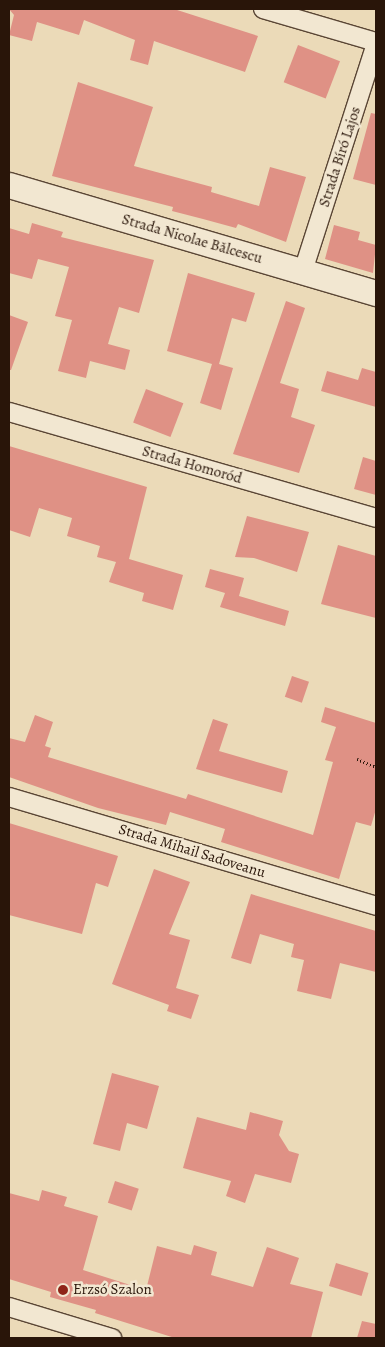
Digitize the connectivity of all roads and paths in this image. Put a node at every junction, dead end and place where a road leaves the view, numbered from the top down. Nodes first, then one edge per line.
1 (263, 9) edge
2 (376, 42) edge
3 (9, 185) edge
4 (303, 271) junction
5 (376, 293) edge
6 (9, 412) edge
7 (376, 518) edge
8 (357, 759) dead end
9 (376, 767) edge
10 (9, 797) edge
11 (376, 906) edge
12 (9, 1308) edge
13 (112, 1338) edge

1 - 2 street
2 - 4 street, Strada Bíró Lajos
3 - 4 main road, Strada Nicolae Bălcescu
4 - 5 main road, Strada Nicolae Bălcescu
6 - 7 street, Strada Homoród
8 - 9 path
10 - 11 street, Strada Mihail Sadoveanu
12 - 13 street

